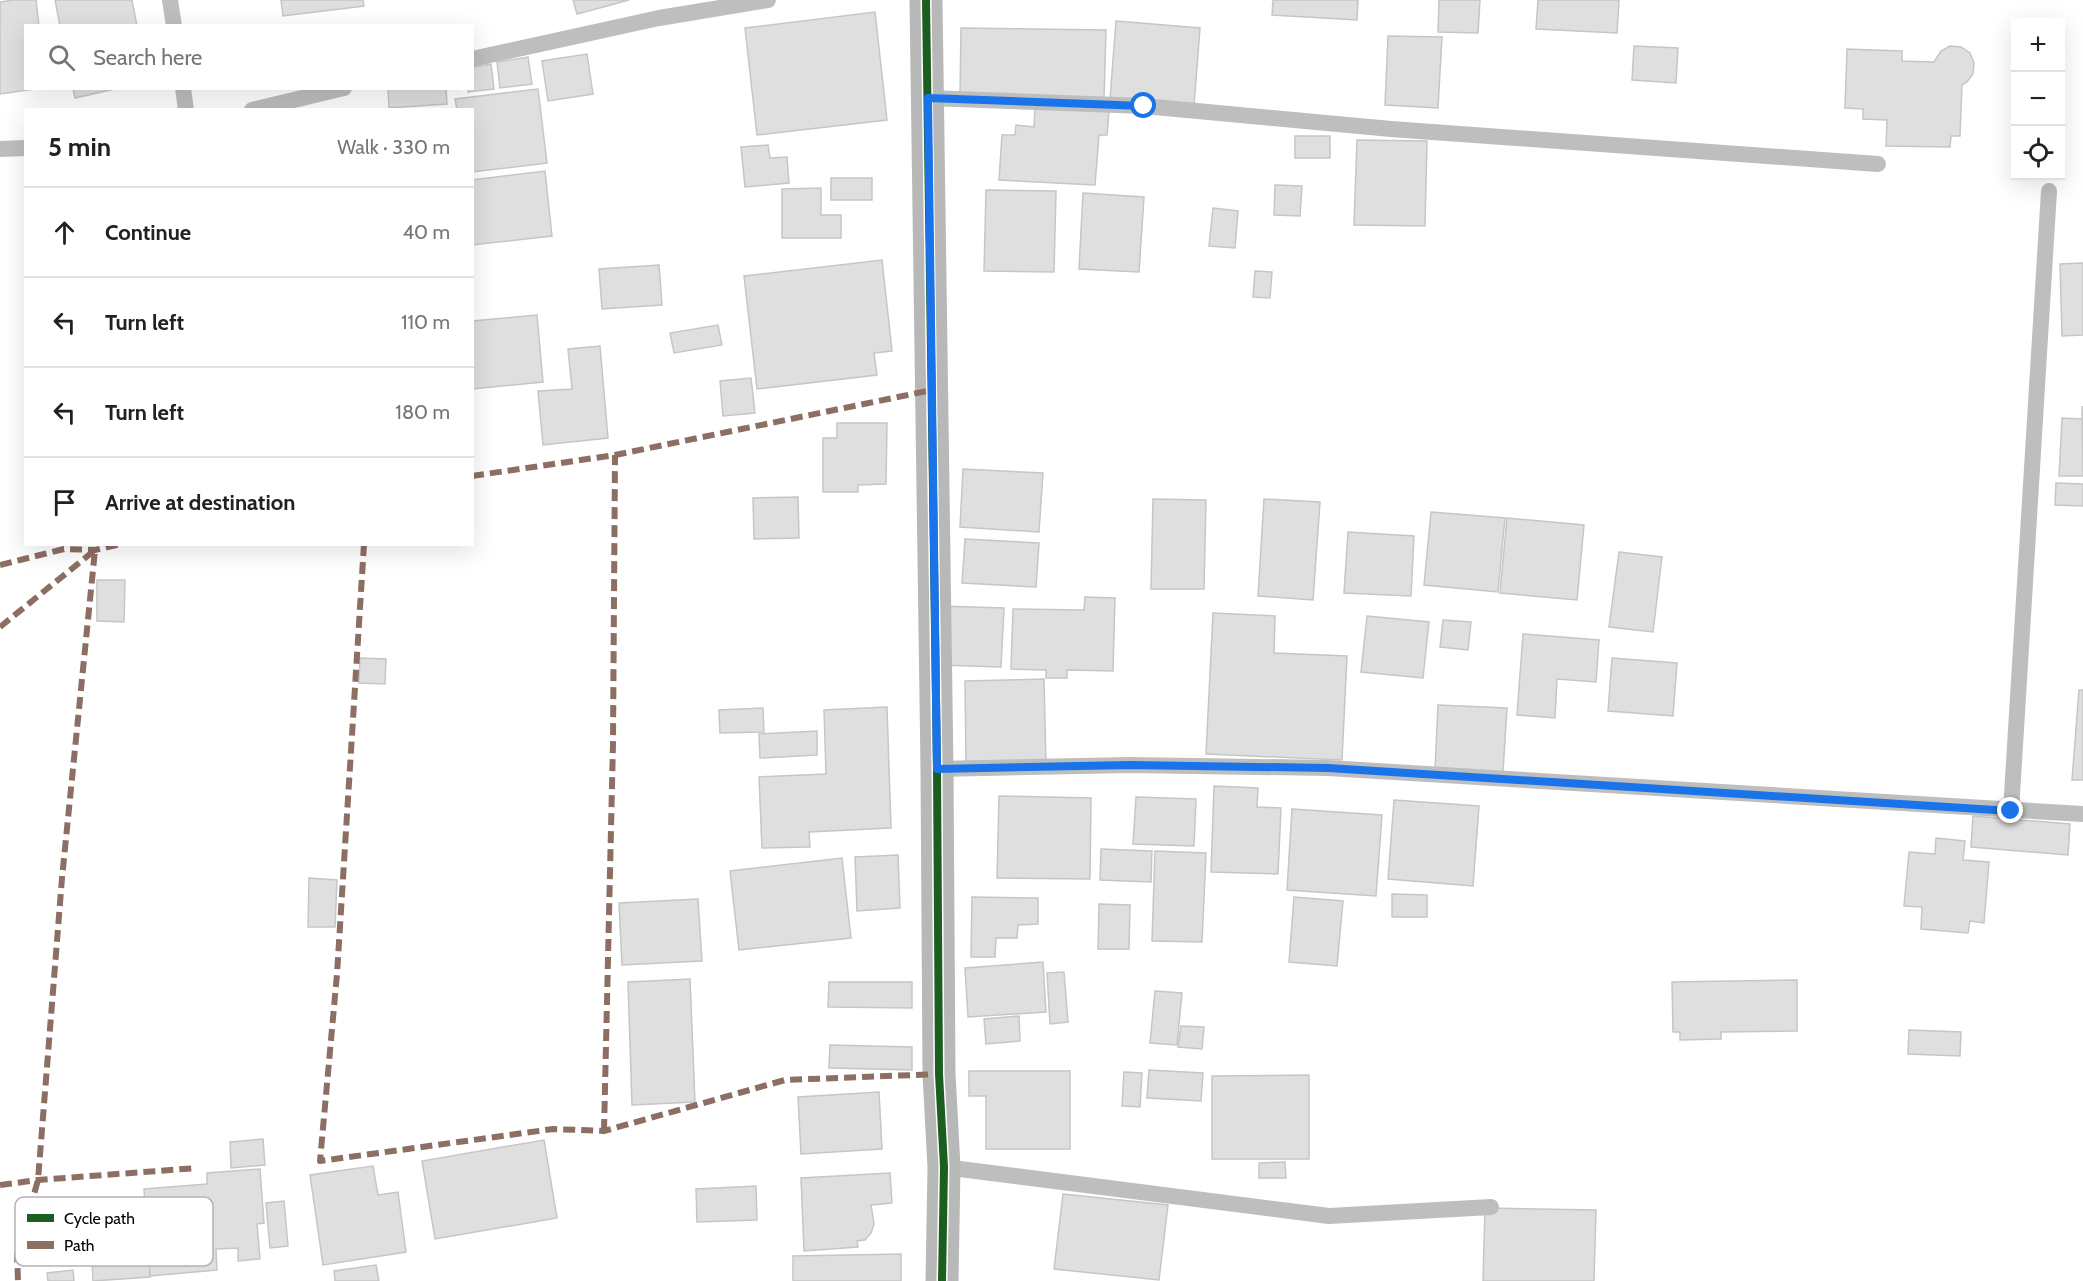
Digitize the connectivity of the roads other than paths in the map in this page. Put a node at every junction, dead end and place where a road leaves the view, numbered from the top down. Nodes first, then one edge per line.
1 (170, 0) edge
2 (768, 0) edge
3 (926, 0) edge
4 (174, 24) edge
5 (474, 59) edge
6 (183, 90) edge
7 (336, 90) edge
8 (928, 98) junction
9 (186, 108) edge
10 (260, 108) edge
11 (24, 148) edge
12 (0, 149) edge
13 (1878, 164) dead end
14 (2049, 191) dead end
15 (937, 769) junction
16 (2011, 811) junction
17 (2083, 814) edge
18 (944, 1167) junction
19 (1491, 1207) dead end
20 (942, 1281) edge

1 - 4 lane
2 - 5 lane
3 - 8 street
6 - 9 lane
7 - 10 lane
8 - 13 lane
8 - 15 street
11 - 12 lane
14 - 16 lane
15 - 16 lane
15 - 18 street
16 - 17 lane
18 - 19 lane
18 - 20 street

